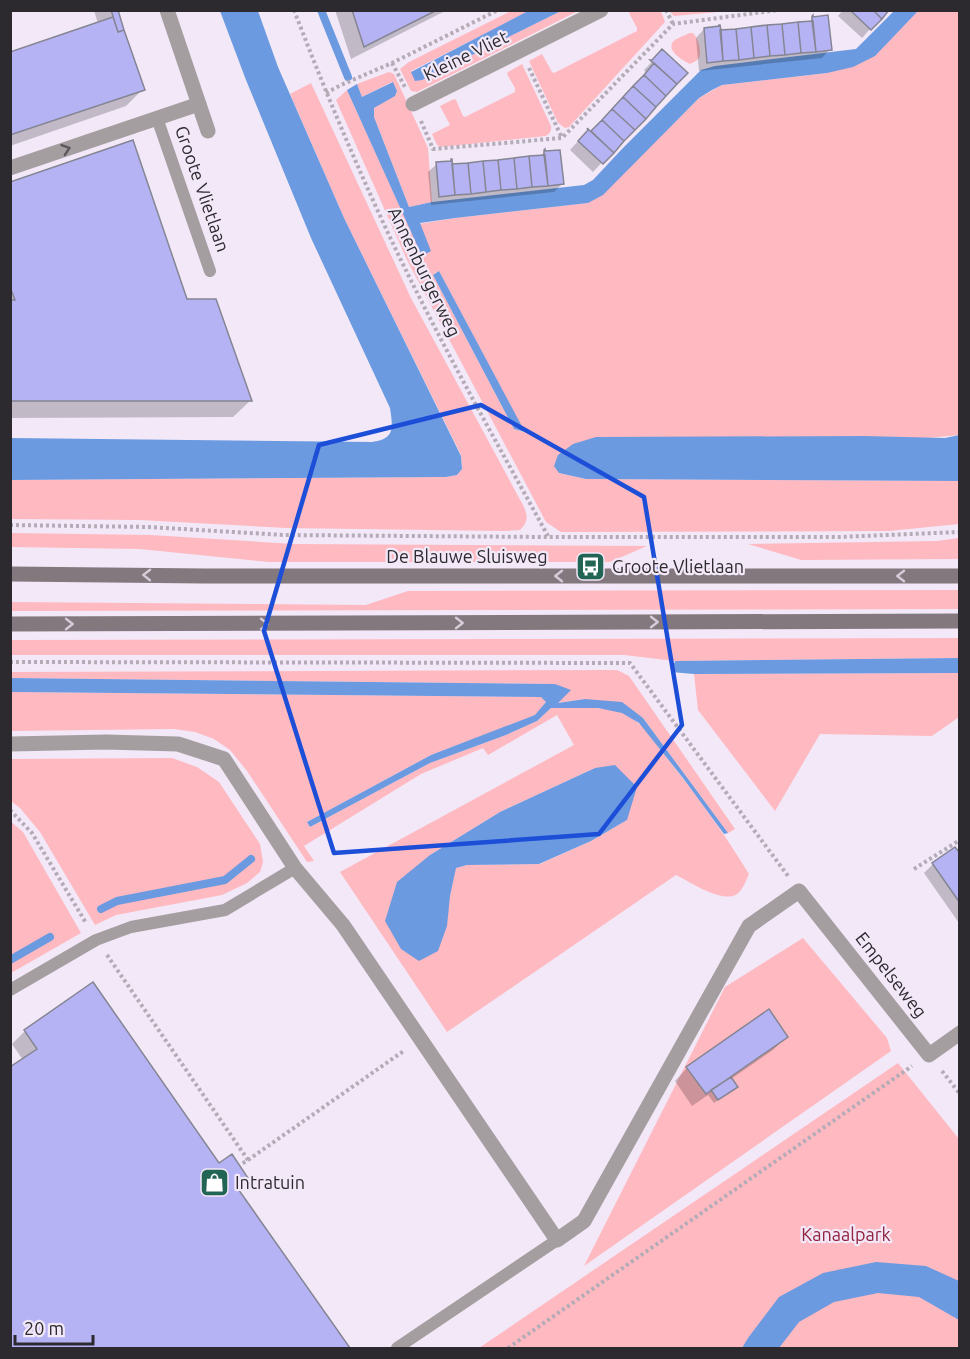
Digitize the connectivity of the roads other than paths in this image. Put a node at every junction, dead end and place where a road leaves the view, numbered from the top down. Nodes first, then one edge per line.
1 (167, 10) edge
2 (601, 10) edge
3 (199, 104) junction
4 (413, 104) road end
5 (158, 118) junction
6 (208, 131) dead end
7 (10, 168) edge
8 (210, 272) dead end
9 (10, 574) edge
10 (960, 576) edge
11 (960, 621) edge
12 (10, 624) edge
13 (10, 744) edge
14 (295, 868) junction
15 (10, 990) edge
16 (960, 1033) edge
17 (557, 1240) junction
18 (397, 1348) edge

1 - 3 street
2 - 4 street, Kleine Vliet
3 - 5 street, Groote Vlietlaan
3 - 6 street
7 -> 5 street, Groote Vlietlaan
5 - 8 lane, Groote Vlietlaan
10 -> 9 main road, De Blauwe Sluisweg
12 -> 11 main road
13 - 14 street
14 - 15 lane
14 - 17 street
16 - 17 street, Empelseweg
17 - 18 lane

